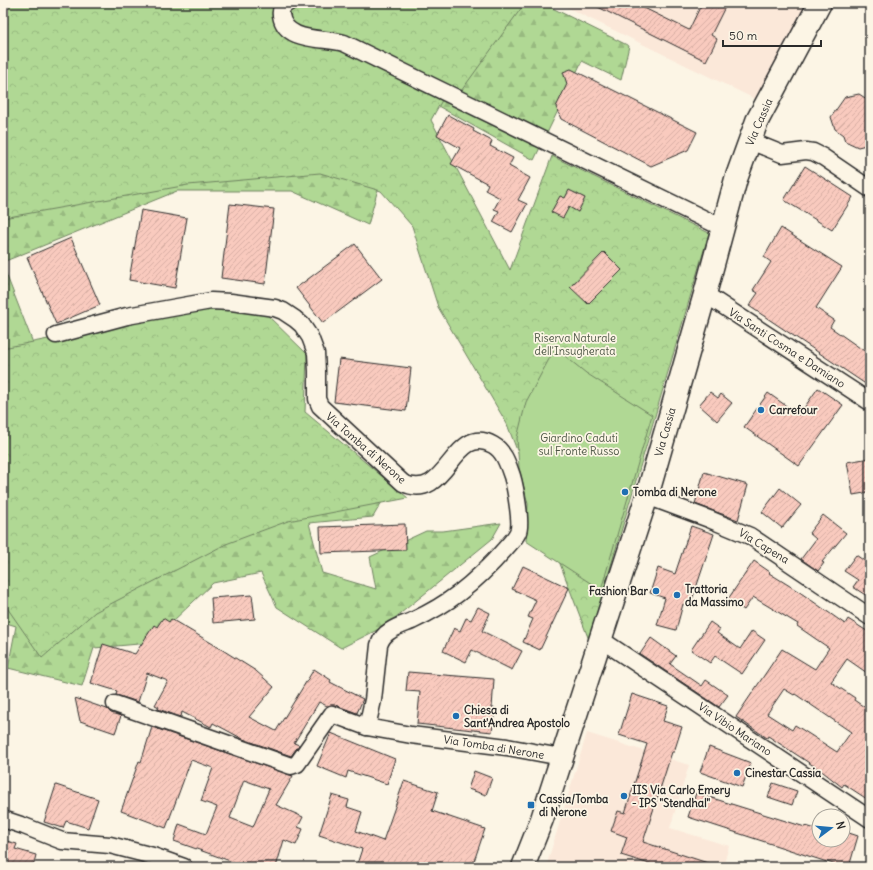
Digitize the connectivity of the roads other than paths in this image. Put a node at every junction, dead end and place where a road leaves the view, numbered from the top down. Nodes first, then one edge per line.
1 (288, 3) edge
2 (820, 3) edge
3 (750, 141) junction
4 (870, 189) edge
5 (722, 228) junction
6 (705, 294) junction
7 (56, 335) dead end
8 (870, 402) edge
9 (647, 496) junction
10 (870, 617) edge
11 (600, 639) junction
12 (115, 704) dead end
13 (367, 727) junction
14 (561, 758) junction
15 (3, 819) edge
16 (870, 819) edge
17 (184, 867) edge
18 (523, 867) edge

1 - 5 street
2 - 3 main road, Via Cassia
3 - 4 street
3 - 5 main road, Via Cassia
5 - 6 main road, Via Cassia
6 - 8 street, Via Santi Cosma e Damiano
6 - 9 main road, Via Cassia
7 - 13 street, Via Tomba di Nerone
9 - 10 street, Via Capena
9 - 11 main road, Via Cassia
11 - 14 main road, Via Cassia
11 - 16 street, Via Vibio Mariano
12 - 13 street
13 - 14 street, Via Tomba di Nerone
14 - 18 main road, Via Cassia
15 - 17 street

